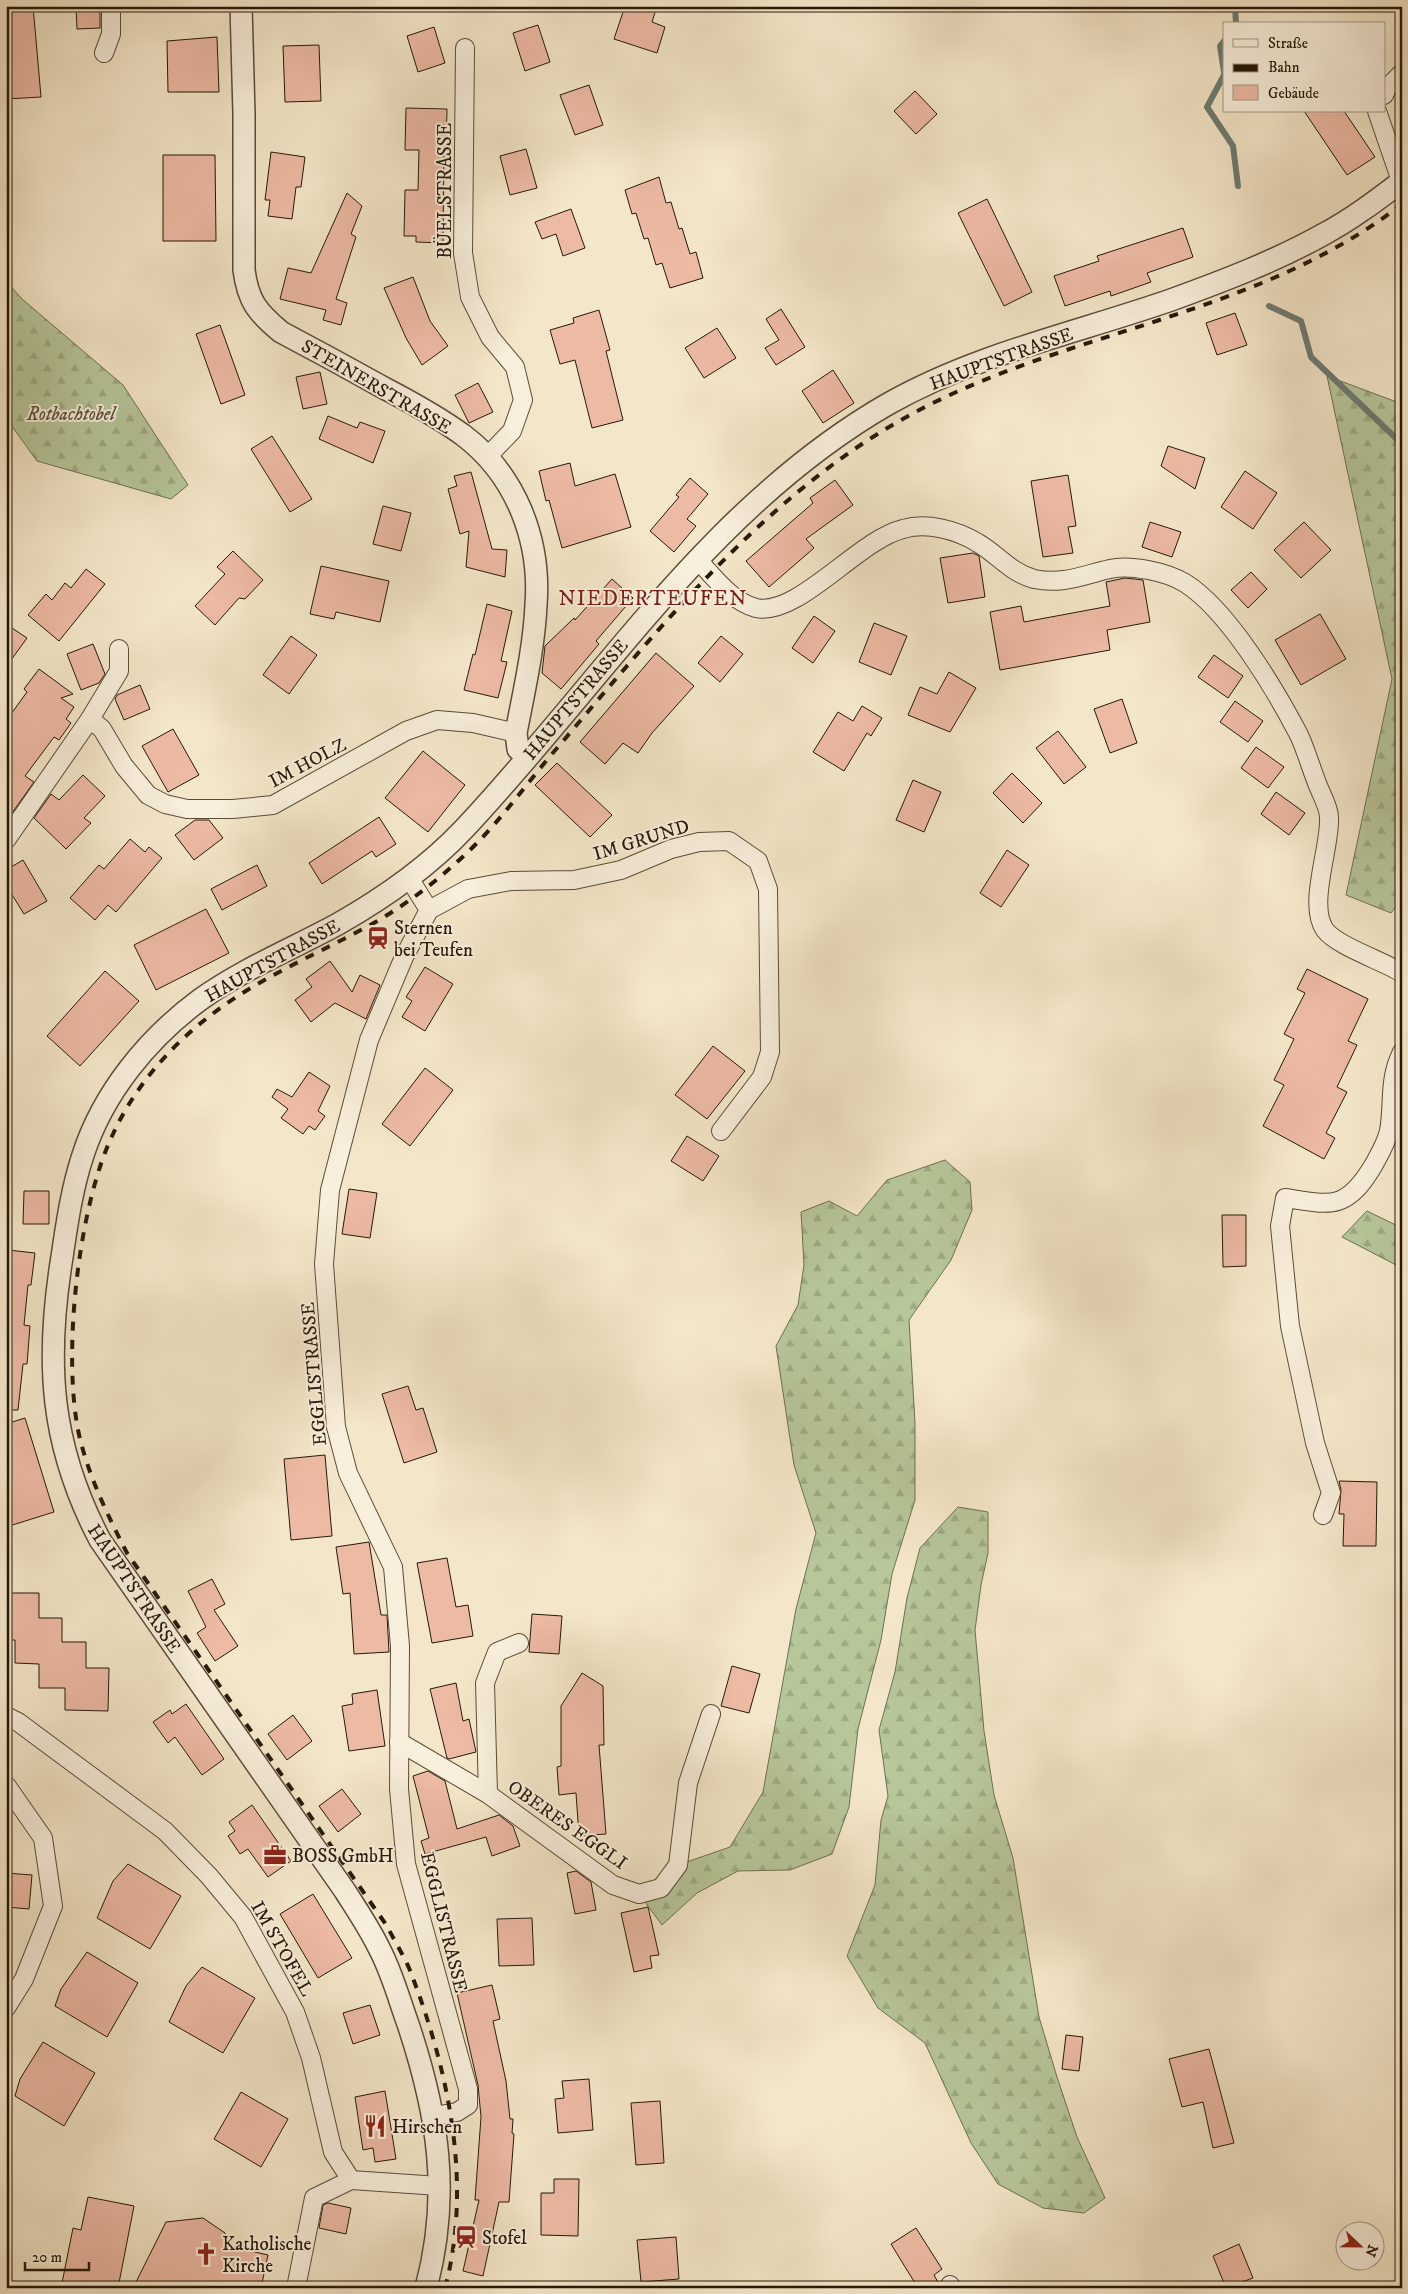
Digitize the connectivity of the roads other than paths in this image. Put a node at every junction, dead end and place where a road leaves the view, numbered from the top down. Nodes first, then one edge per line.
1 (111, 6) edge
2 (241, 6) edge
3 (465, 48) dead end
4 (104, 53) dead end
5 (1402, 73) edge
6 (1386, 90) edge
7 (1377, 112) edge
8 (1402, 181) edge
9 (487, 457) junction
10 (696, 559) junction
11 (119, 649) dead end
12 (90, 719) junction
13 (516, 733) junction
14 (527, 756) junction
15 (6, 840) edge
16 (409, 878) junction
17 (430, 910) junction
18 (1402, 973) edge
19 (1402, 1052) edge
20 (721, 1132) dead end
21 (1323, 1515) dead end
22 (518, 1643) dead end
23 (711, 1714) dead end
24 (6, 1716) edge
25 (399, 1742) junction
26 (6, 1785) edge
27 (488, 1794) junction
28 (6, 2008) edge
29 (434, 2116) junction
30 (351, 2180) junction
31 (439, 2186) junction
32 (296, 2288) edge
33 (426, 2288) edge

1 - 4 street
2 - 9 street, STEINERSTRASSE
3 - 9 street, BÜELSTRASSE
5 - 6 street
7 - 8 street
8 - 10 street, HAUPTSTRASSE
9 - 13 street, STEINERSTRASSE
10 - 14 street, HAUPTSTRASSE
10 - 18 street
11 - 12 street
12 - 13 street, IM HOLZ
12 - 15 street
13 - 14 street
14 - 16 street, HAUPTSTRASSE
16 - 17 street
16 - 29 street, HAUPTSTRASSE
17 - 20 street, IM GRUND
17 - 25 street, EGGLISTRASSE
19 - 21 street
22 - 27 street
23 - 27 street, OBERES EGGLI
24 - 30 street, IM STOFEL
25 - 27 street, OBERES EGGLI
25 - 29 street, EGGLISTRASSE
26 - 28 street
29 - 31 street, HAUPTSTRASSE
30 - 31 street
30 - 32 street
31 - 33 street, HAUPTSTRASSE

